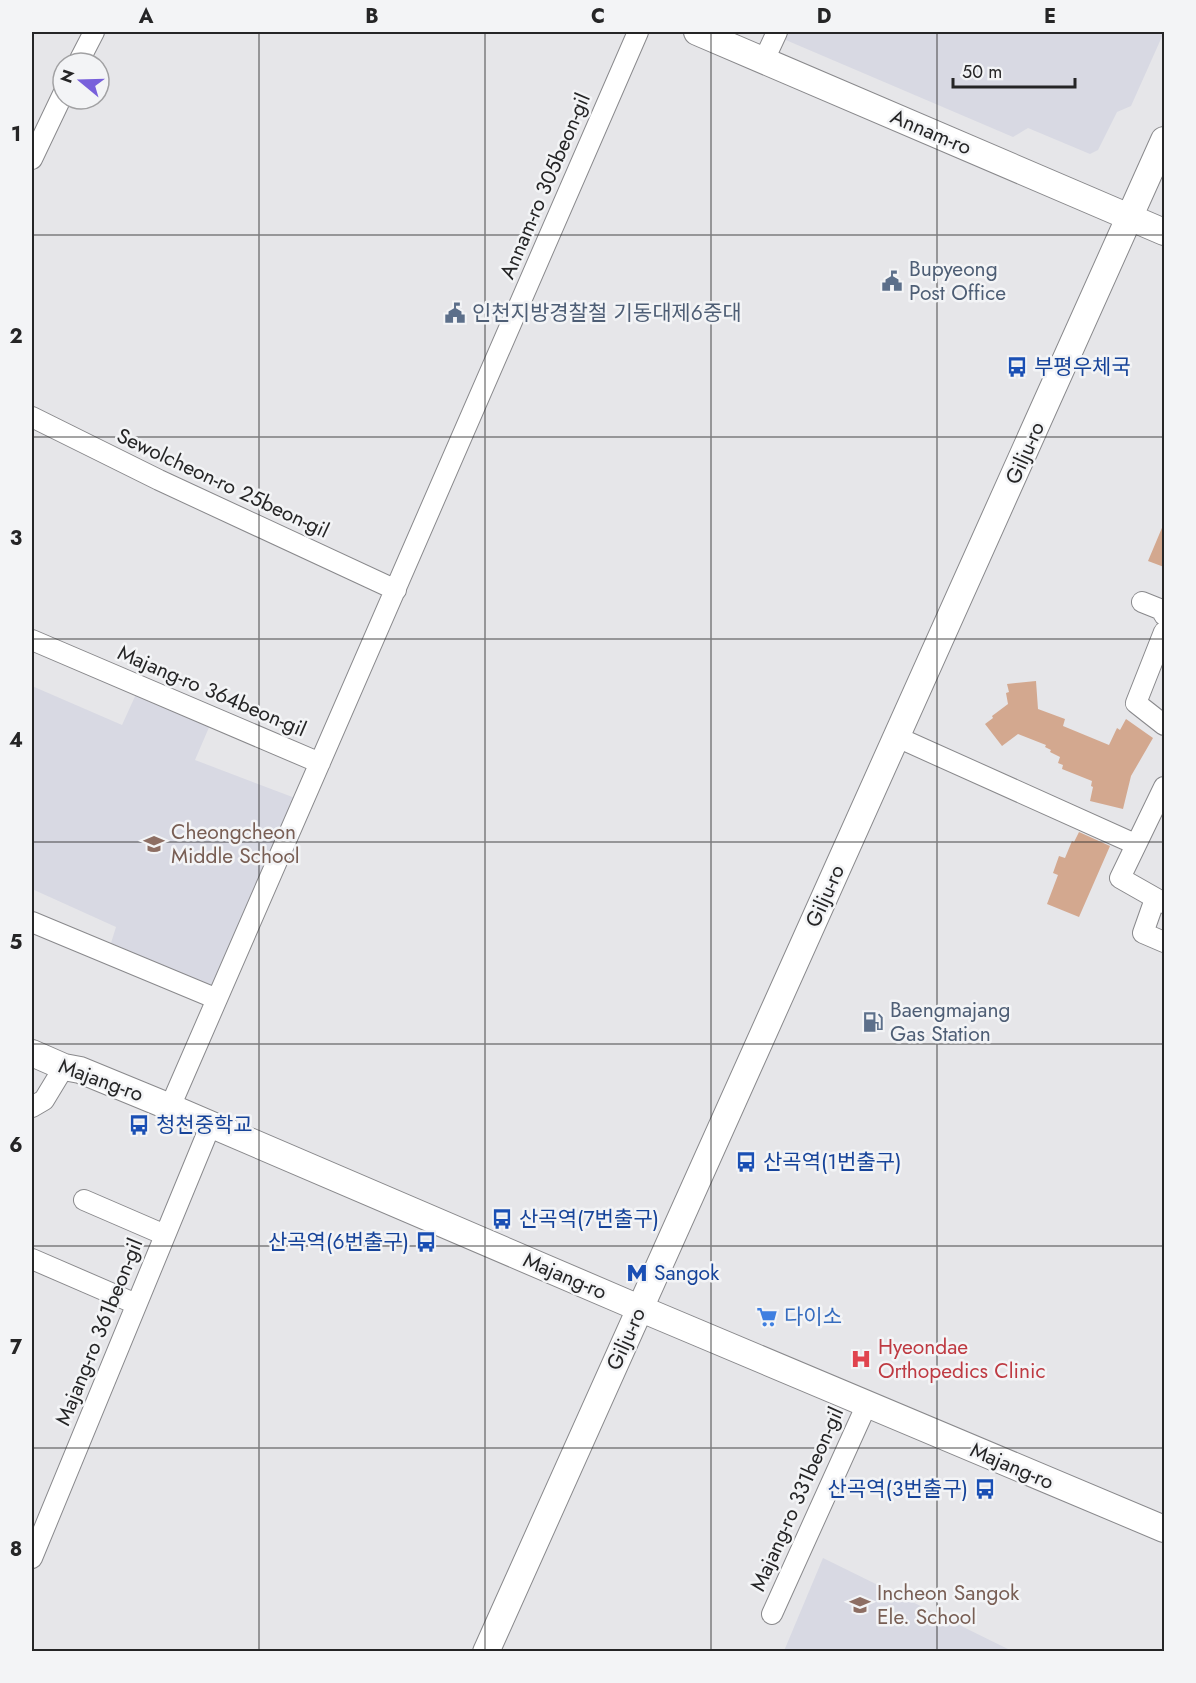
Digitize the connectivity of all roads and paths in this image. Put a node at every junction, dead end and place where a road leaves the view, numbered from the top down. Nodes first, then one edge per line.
1 (94, 32) edge
2 (638, 32) edge
3 (697, 32) edge
4 (777, 32) edge
5 (84, 51) edge
6 (764, 60) junction
7 (55, 111) edge
8 (1164, 140) edge
9 (32, 159) edge
10 (1131, 218) junction
11 (1164, 232) edge
12 (32, 417) edge
13 (396, 591) junction
14 (1142, 602) dead end
15 (1164, 615) edge
16 (1164, 632) edge
17 (32, 640) edge
18 (1164, 725) edge
19 (897, 737) junction
20 (320, 763) junction
21 (1164, 789) edge
22 (1135, 844) junction
23 (1160, 901) edge
24 (32, 922) edge
25 (1164, 942) edge
26 (217, 999) junction
27 (32, 1053) edge
28 (64, 1067) junction
29 (32, 1107) edge
30 (170, 1107) junction
31 (211, 1124) junction
32 (84, 1200) dead end
33 (165, 1235) junction
34 (32, 1259) edge
35 (136, 1304) junction
36 (639, 1308) junction
37 (867, 1404) junction
38 (1164, 1529) edge
39 (32, 1558) edge
40 (771, 1614) dead end
41 (486, 1652) edge

1 - 5 street
2 - 13 street, Annam-ro 305beon-gil
3 - 6 main road, Annam-ro
4 - 6 street
6 - 10 main road, Annam-ro
7 - 9 street
8 - 10 main road, Gilju-ro
10 - 11 main road, Annam-ro
10 - 19 main road, Gilju-ro
12 - 13 street, Sewolcheon-ro 25beon-gil
13 - 20 street, Majang-ro 364beon-gil
14 - 15 street
16 - 18 street
17 - 20 street, Majang-ro 364beon-gil
19 - 22 street
19 - 36 main road, Gilju-ro
20 - 26 street, Majang-ro 364beon-gil
21 - 22 street
22 - 23 street
23 - 25 street
24 - 26 street
26 - 30 street, Majang-ro 364beon-gil
27 - 28 main road, Majang-ro
28 - 29 street
28 - 30 main road, Majang-ro
30 - 31 main road, Majang-ro
31 - 33 street, Majang-ro 361beon-gil
31 - 36 main road, Majang-ro
32 - 33 street
33 - 35 street, Majang-ro 361beon-gil
34 - 35 street
35 - 39 street, Majang-ro 361beon-gil
36 - 37 main road, Majang-ro
36 - 41 main road, Gilju-ro
37 - 38 main road, Majang-ro
37 - 40 street, Majang-ro 331beon-gil

